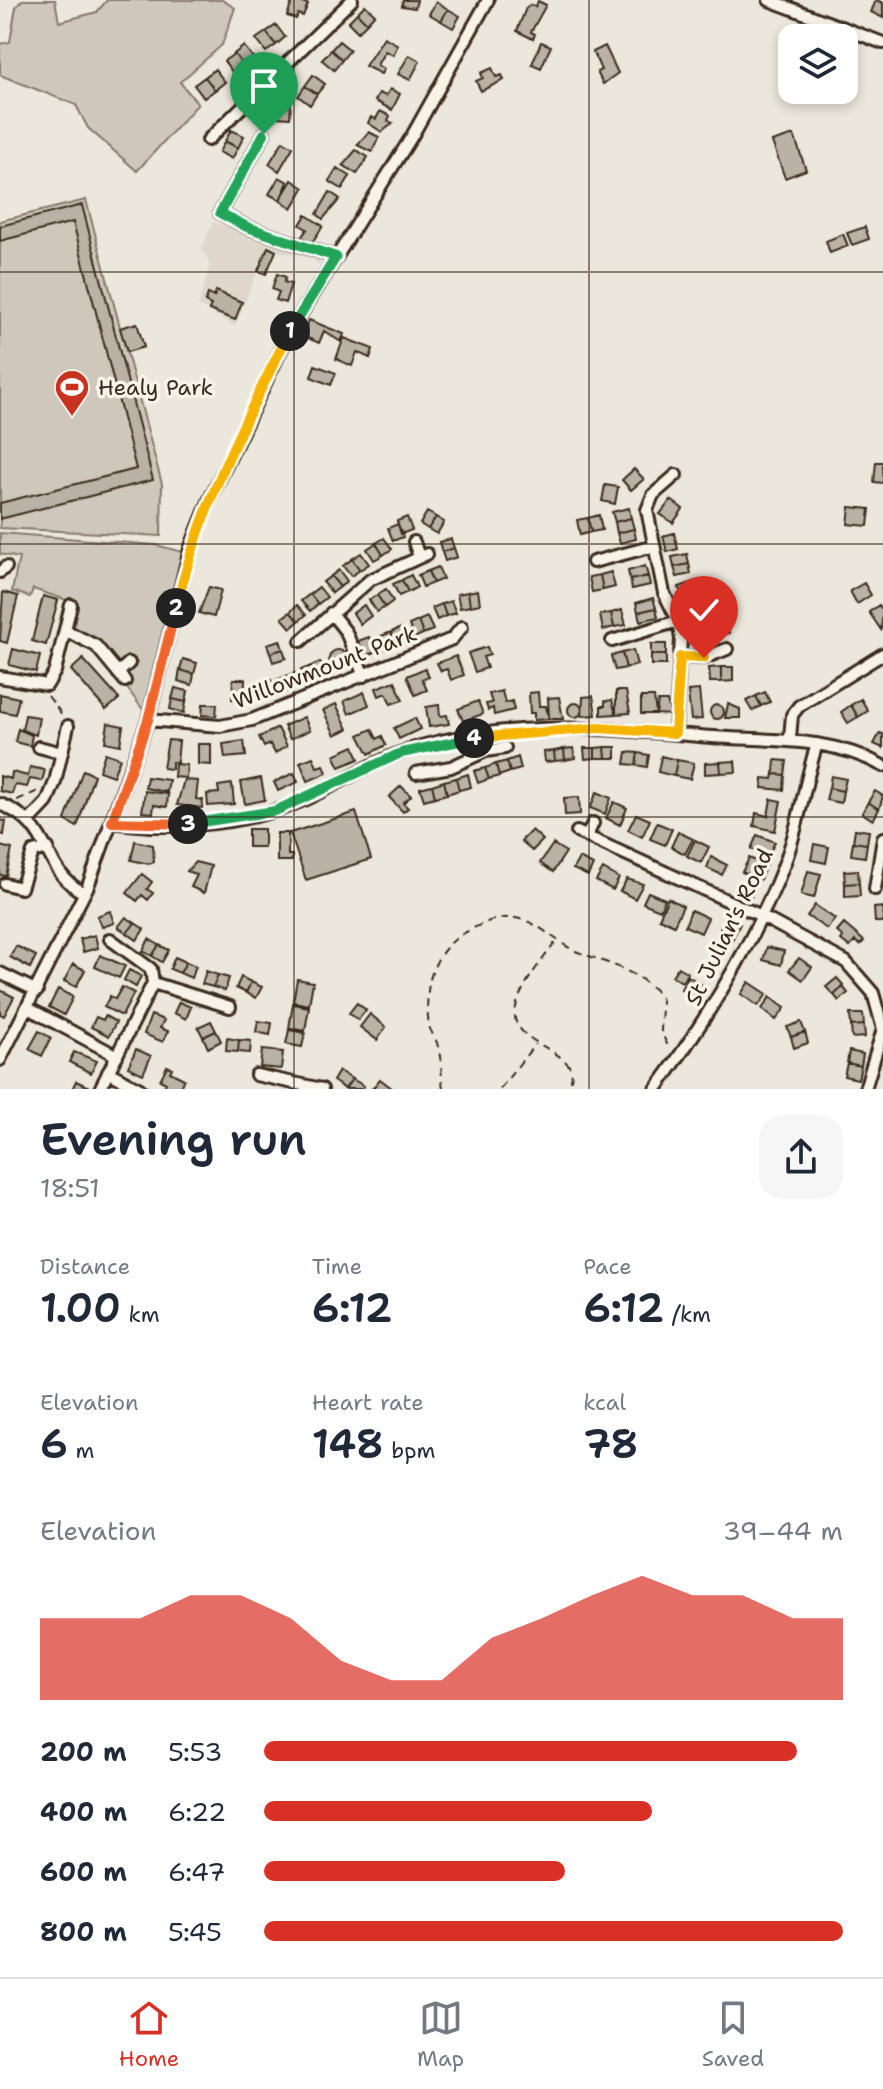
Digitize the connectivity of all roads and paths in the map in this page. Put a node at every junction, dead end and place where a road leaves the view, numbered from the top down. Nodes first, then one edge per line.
1 (352, 0) edge
2 (769, 0) edge
3 (482, 2) edge
4 (883, 43) edge
5 (264, 134) dead end
6 (208, 140) dead end
7 (336, 257) junction
8 (676, 475) dead end
9 (414, 542) dead end
10 (654, 546) junction
11 (598, 556) dead end
12 (71, 605) dead end
13 (331, 613) junction
14 (678, 621) junction
15 (462, 627) dead end
16 (65, 630) junction
17 (301, 641) dead end
18 (612, 641) dead end
19 (727, 649) dead end
20 (883, 654) edge
21 (680, 657) junction
22 (129, 663) dead end
23 (364, 676) junction
24 (0, 677) edge
25 (40, 693) dead end
26 (148, 720) junction
27 (66, 724) joint
28 (675, 733) junction
29 (790, 738) junction
30 (459, 740) junction
31 (817, 744) junction
32 (39, 747) dead end
33 (505, 748) dead end
34 (62, 753) junction
35 (466, 761) junction
36 (883, 766) edge
37 (416, 773) dead end
38 (48, 787) dead end
39 (12, 802) dead end
40 (0, 804) edge
41 (30, 820) junction
42 (112, 822) junction
43 (593, 823) dead end
44 (883, 838) edge
45 (48, 848) junction
46 (5, 884) dead end
47 (875, 889) dead end
48 (84, 893) junction
49 (761, 916) junction
50 (110, 939) dead end
51 (556, 942) junction
52 (0, 973) edge
53 (153, 983) junction
54 (37, 991) junction
55 (230, 1007) dead end
56 (28, 1008) junction
57 (535, 1043) junction
58 (117, 1056) junction
59 (679, 1057) junction
60 (0, 1060) edge
61 (108, 1072) junction
62 (256, 1075) dead end
63 (100, 1089) edge
64 (140, 1089) edge
65 (322, 1089) edge
66 (443, 1089) edge
67 (500, 1089) edge
68 (566, 1089) edge
69 (656, 1089) edge
70 (865, 1089) edge

1 - 6 street
2 - 4 street
3 - 7 street
5 - 7 street
7 - 26 street
8 - 10 street
9 - 13 street
10 - 11 street
10 - 14 street
12 - 16 street
13 - 17 street
13 - 23 street
14 - 18 street
14 - 21 street
15 - 23 street, Willowmount Park
16 - 22 street
16 - 24 street
19 - 21 street
20 - 29 street
21 - 28 street
23 - 26 street, Willowmount Park
25 - 27 path
26 - 42 street
27 - 34 street
28 - 29 street
28 - 30 street
29 - 31 street
30 - 35 street
30 - 42 street
31 - 36 street
31 - 49 street, St Julian's Road
32 - 34 street
33 - 35 street
34 - 41 street
35 - 37 street
38 - 39 path
40 - 41 street
41 - 45 street
42 - 48 street
43 - 49 street
44 - 47 street
45 - 46 street
45 - 48 street
48 - 54 street
49 - 59 street, St Julian's Road
49 - 70 street
50 - 53 street
51 - 57 path
51 - 59 path
51 - 66 path
52 - 54 street
53 - 55 street
53 - 58 street
54 - 56 street
56 - 58 street
56 - 60 street
57 - 67 path
57 - 68 path
58 - 61 street
59 - 69 street, St Julian's Road
61 - 63 street
61 - 64 street
62 - 65 street

